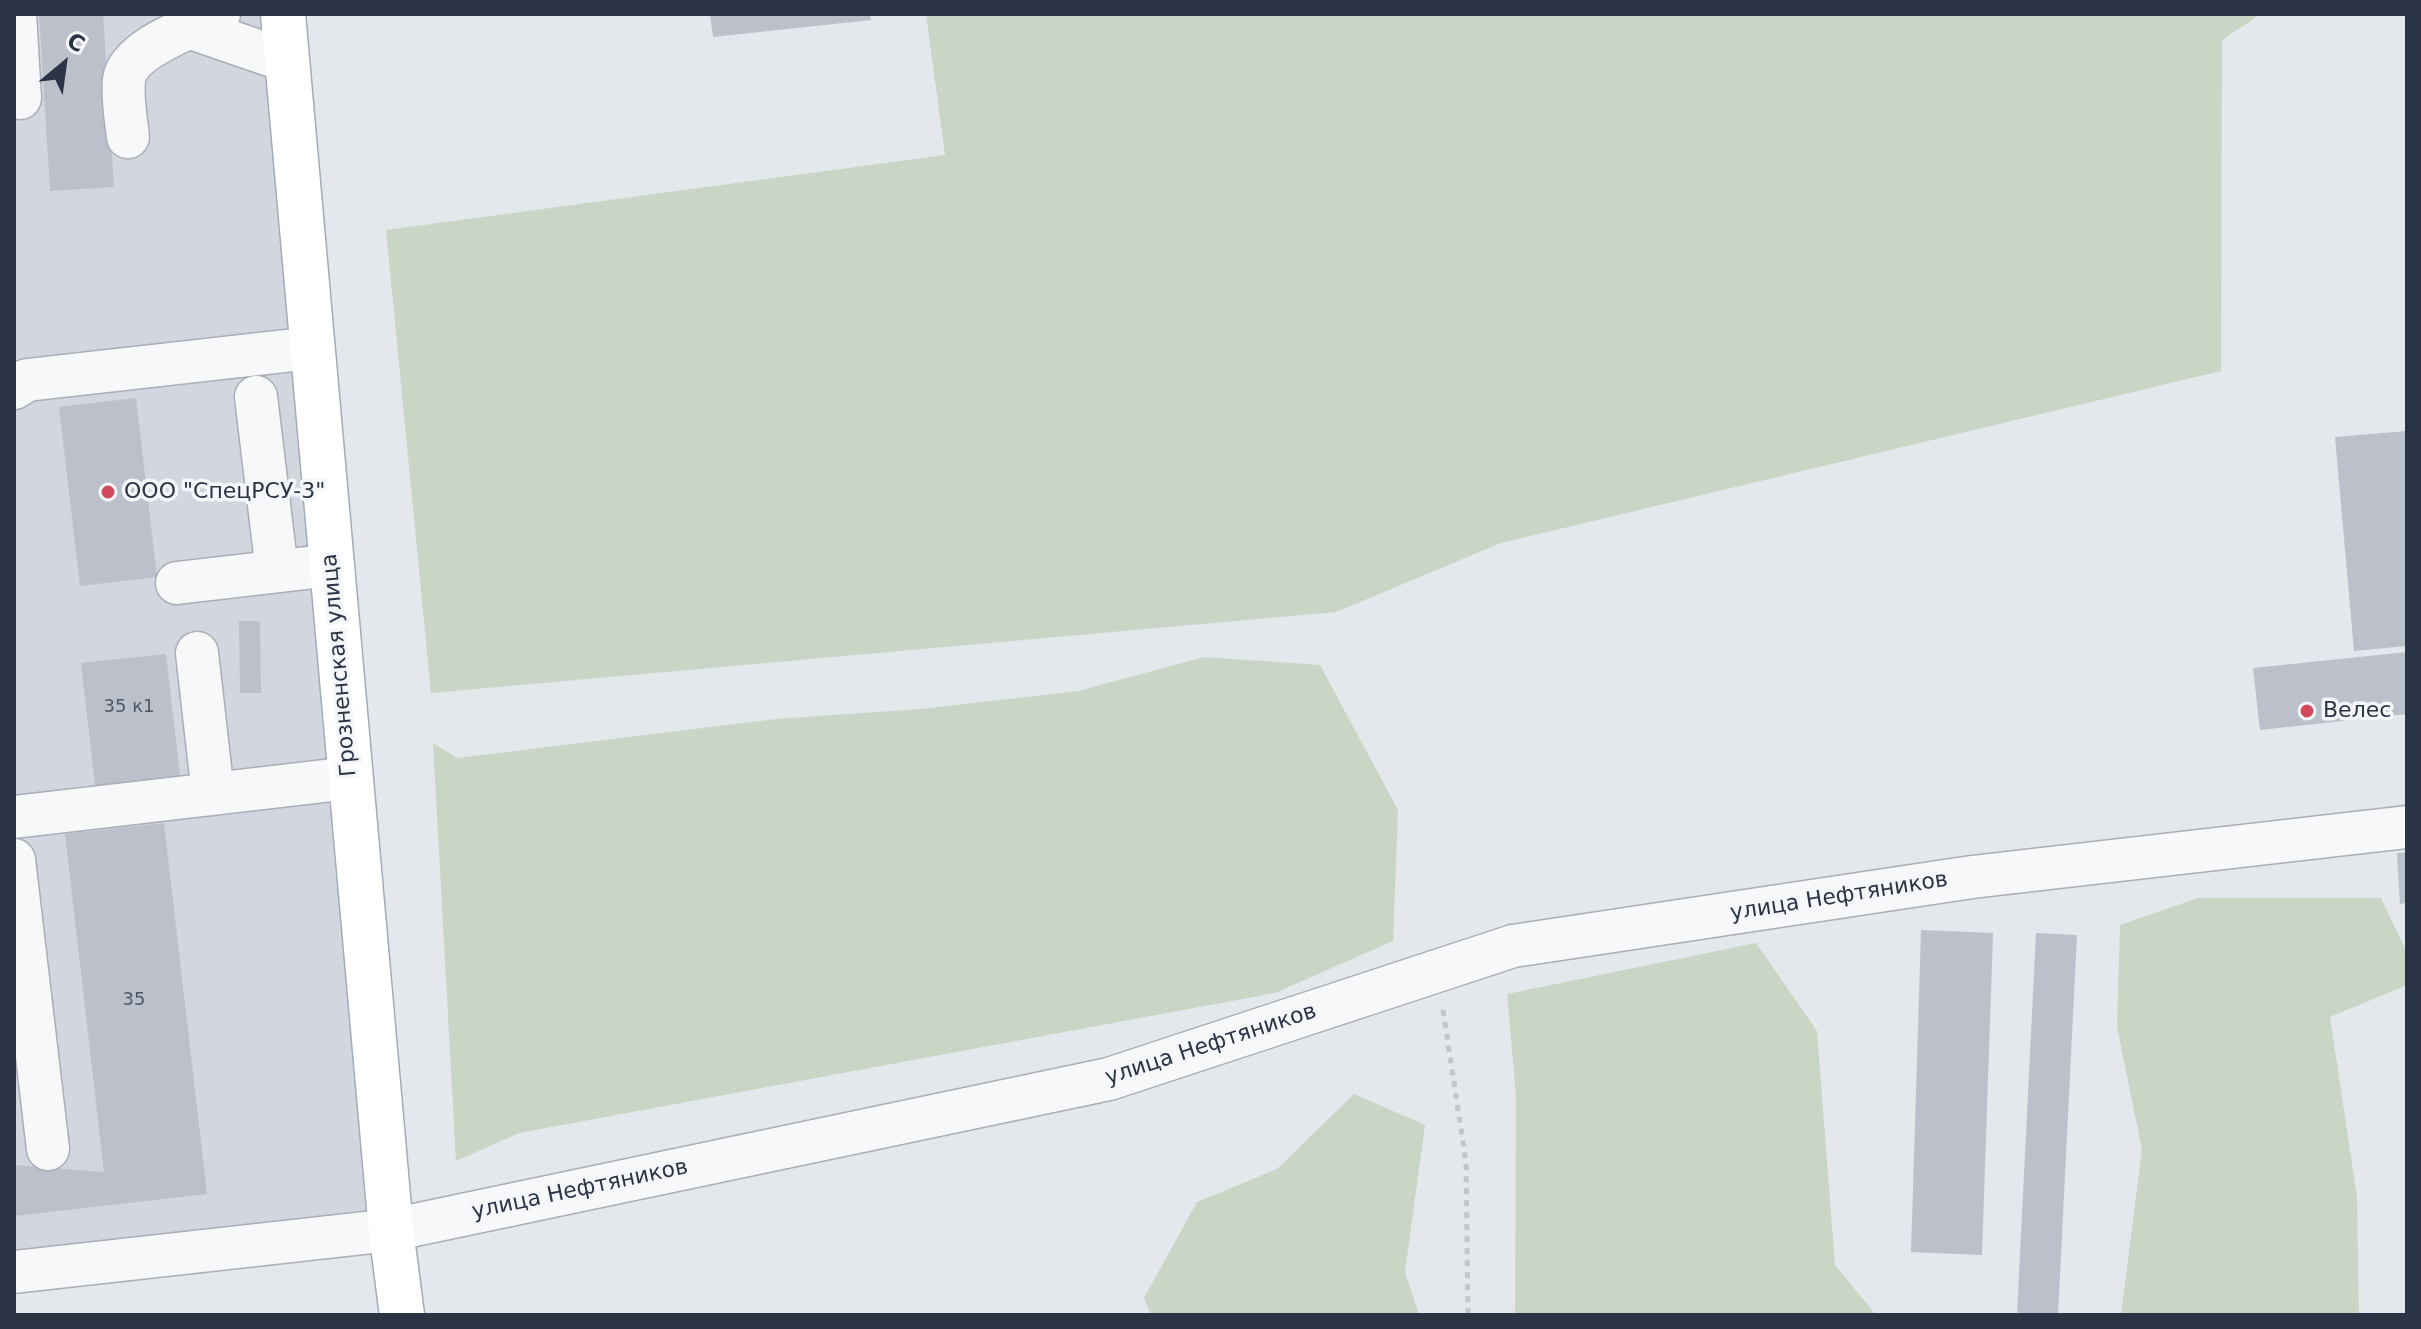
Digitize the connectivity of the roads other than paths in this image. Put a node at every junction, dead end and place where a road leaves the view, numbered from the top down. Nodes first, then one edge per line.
1 (15, 14) edge
2 (283, 14) edge
3 (205, 21) edge
4 (287, 61) junction
5 (20, 98) dead end
6 (128, 137) dead end
7 (312, 348) junction
8 (14, 388) edge
9 (256, 397) dead end
10 (322, 458) junction
11 (264, 465) junction
12 (332, 565) junction
13 (277, 571) junction
14 (177, 583) dead end
15 (197, 653) dead end
16 (350, 778) junction
17 (213, 794) junction
18 (14, 817) edge
19 (2407, 827) edge
20 (14, 860) edge
21 (48, 1149) dead end
22 (391, 1230) junction
23 (14, 1272) edge
24 (402, 1315) edge

1 - 5 street
2 - 4 main road, Грозненская улица
3 - 4 street
3 - 6 street
4 - 7 main road, Грозненская улица
7 - 8 street
7 - 10 main road, Грозненская улица
9 - 11 street
10 - 11 street
10 - 12 main road, Грозненская улица
11 - 13 street
12 - 13 street
12 - 16 main road, Грозненская улица
13 - 14 street
15 - 17 street
16 - 17 street
16 - 22 main road, Грозненская улица
17 - 18 street
19 - 22 street, улица Нефтяников
20 - 21 street
22 - 23 street, улица Нефтяников
22 - 24 main road, Грозненская улица

